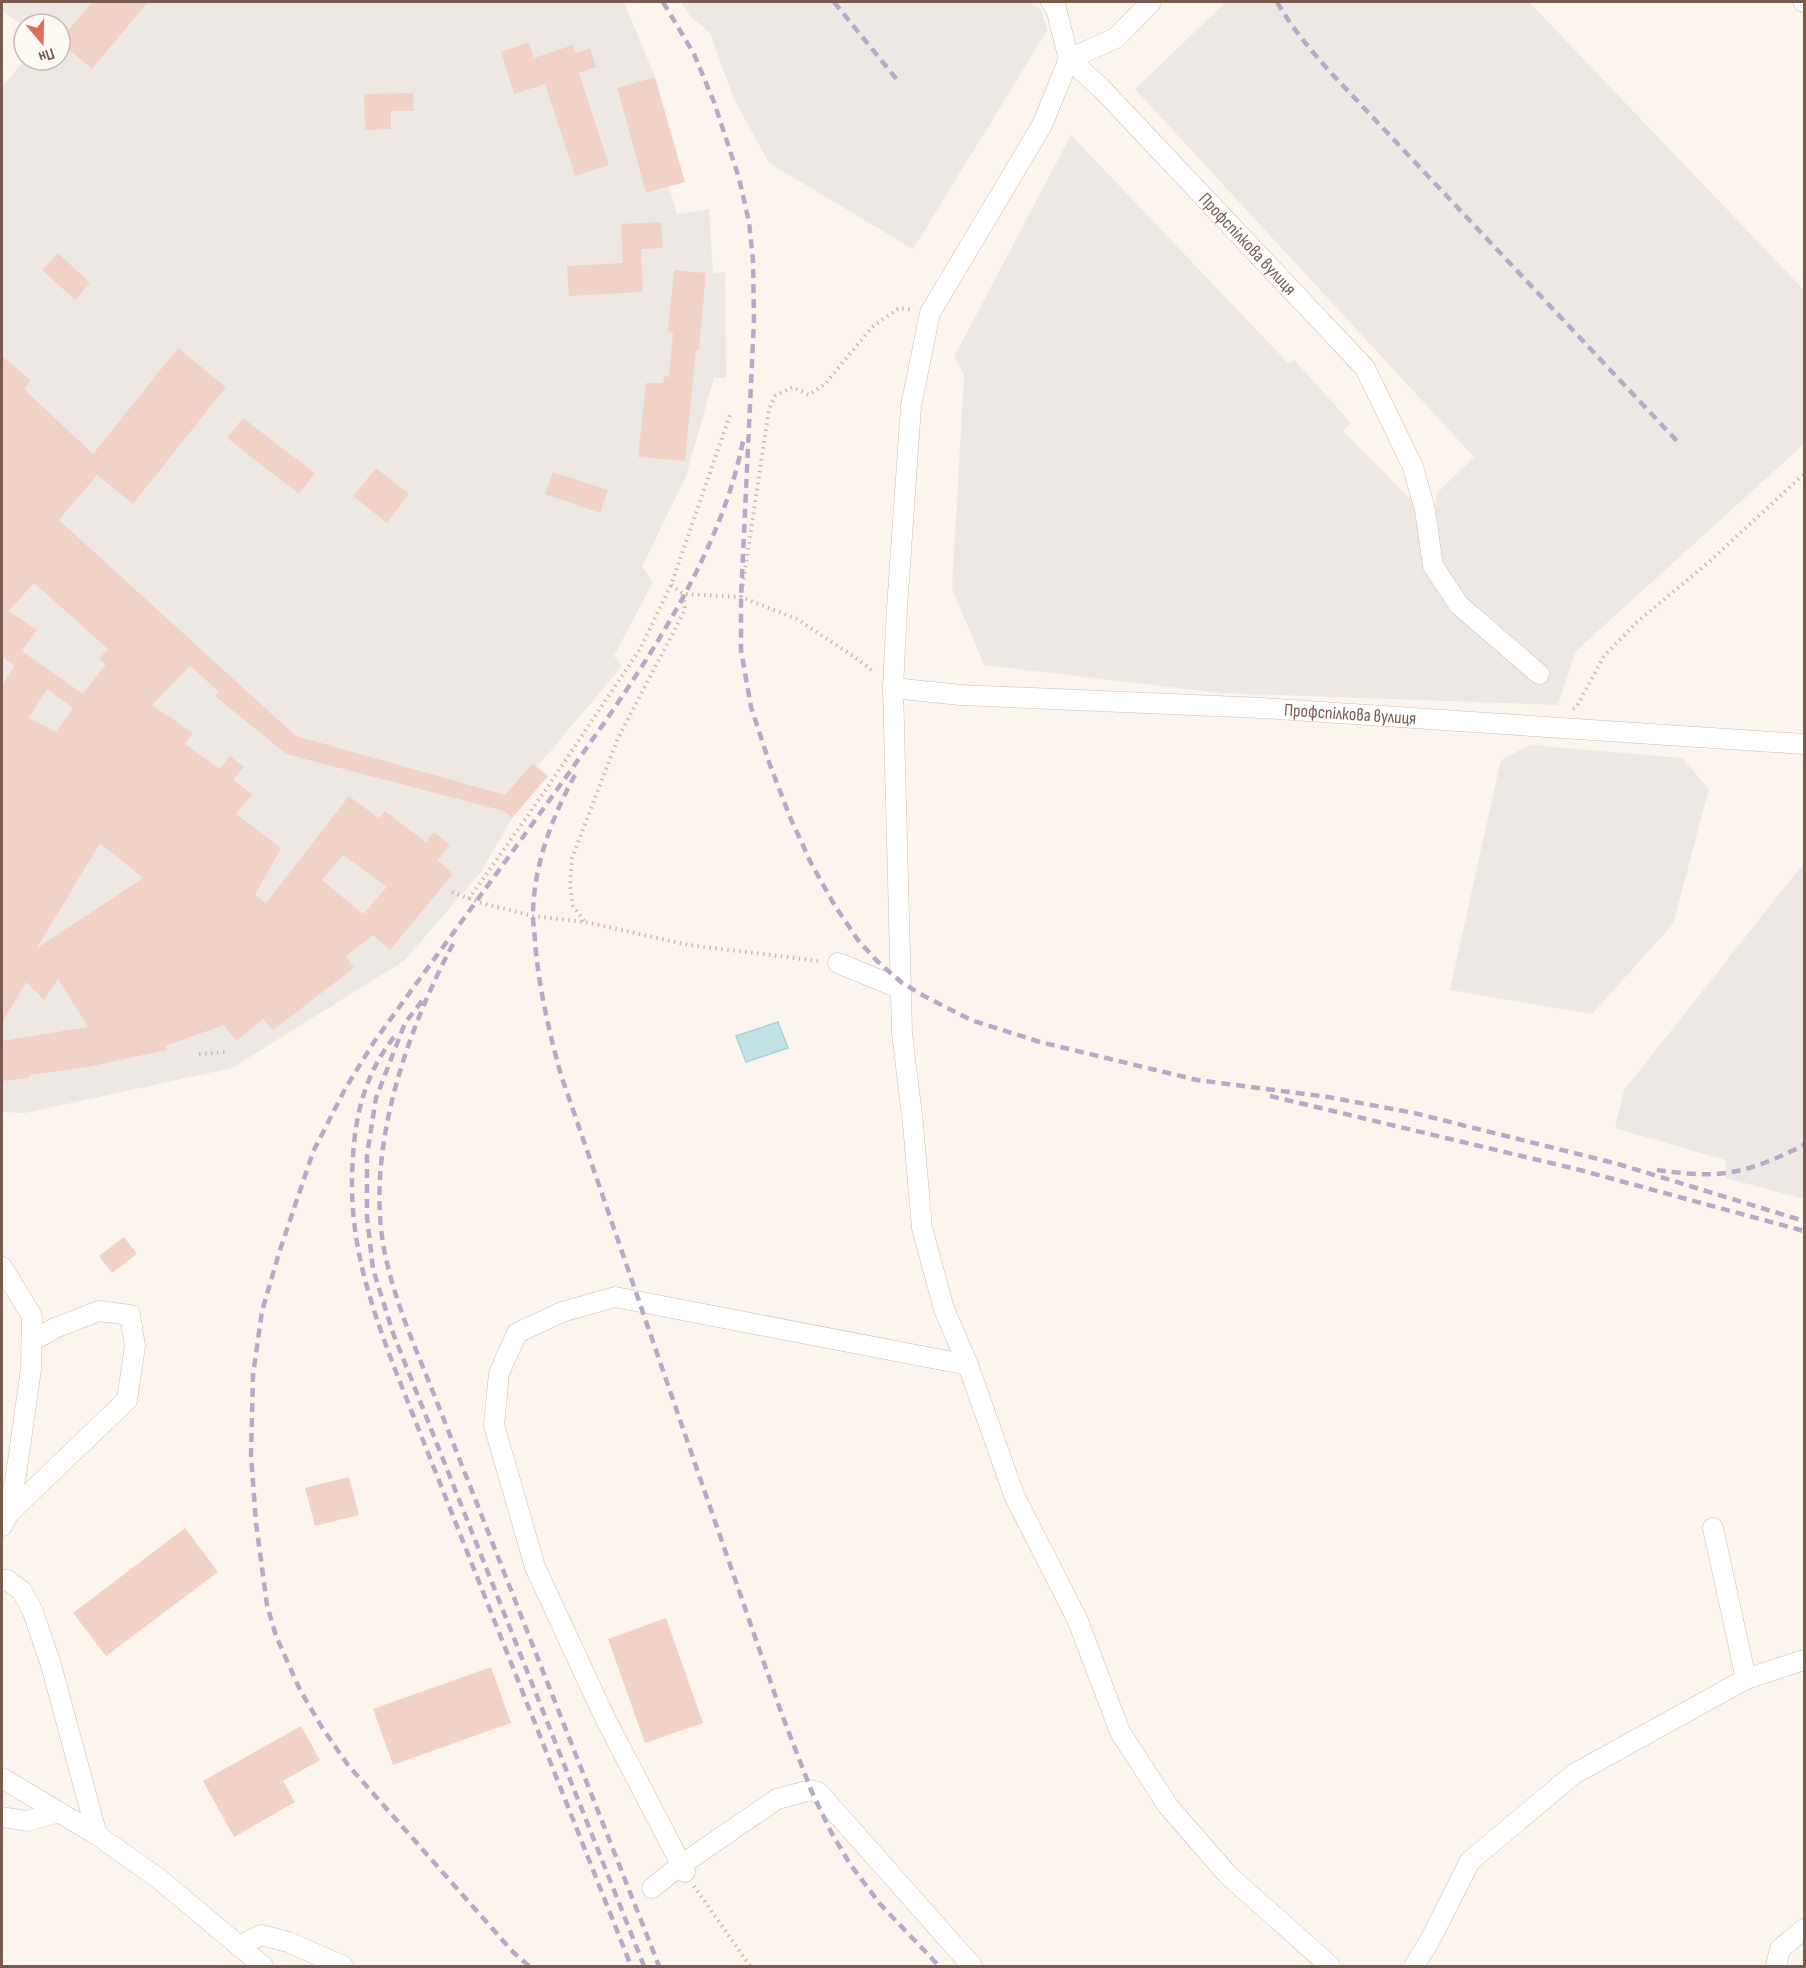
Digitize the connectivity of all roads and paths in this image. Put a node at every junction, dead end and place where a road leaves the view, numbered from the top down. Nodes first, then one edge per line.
1 (1051, 2) edge
2 (1151, 2) edge
3 (1069, 59) junction
4 (930, 313) junction
5 (730, 415) dead end
6 (1804, 474) edge
7 (671, 585) junction
8 (683, 594) junction
9 (741, 597) junction
10 (1539, 674) dead end
11 (893, 688) junction
12 (1552, 727) junction
13 (1804, 744) edge
14 (452, 892) dead end
15 (469, 899) junction
16 (585, 921) junction
17 (838, 963) joint
18 (901, 989) junction
19 (225, 1052) dead end
20 (200, 1054) dead end
21 (2, 1267) edge
22 (32, 1341) junction
23 (968, 1365) junction
24 (4, 1520) edge
25 (1713, 1528) dead end
26 (2, 1580) edge
27 (1804, 1660) edge
28 (1746, 1679) junction
29 (2, 1778) edge
30 (59, 1812) junction
31 (2, 1817) edge
32 (97, 1834) junction
33 (683, 1869) junction
34 (652, 1888) dead end
35 (1804, 1929) edge
36 (239, 1946) junction
37 (264, 1966) edge
38 (343, 1966) edge
39 (750, 1966) edge
40 (972, 1966) edge
41 (1330, 1966) edge
42 (1414, 1966) edge
43 (1776, 1966) edge

1 - 3 street
2 - 3 street
3 - 4 street
3 - 10 street, Профспілкова вулиця
4 - 9 path
4 - 11 street
5 - 7 path
6 - 12 path
7 - 8 path
7 - 15 path
8 - 9 path
8 - 16 path
9 - 11 path
11 - 12 street, Профспілкова вулиця
11 - 18 street
12 - 13 street, Профспілкова вулиця
14 - 15 path
15 - 16 path
16 - 17 path
17 - 18 street
18 - 23 street
19 - 20 path
21 - 22 street
22 - 24 street
22 - 24 street
23 - 33 street
23 - 41 street
25 - 28 street
26 - 32 street
27 - 28 street
28 - 42 street
29 - 30 street
30 - 31 street
30 - 32 street
32 - 36 street
33 - 34 street
33 - 39 path
33 - 40 street
35 - 43 street
36 - 37 street
36 - 38 street

